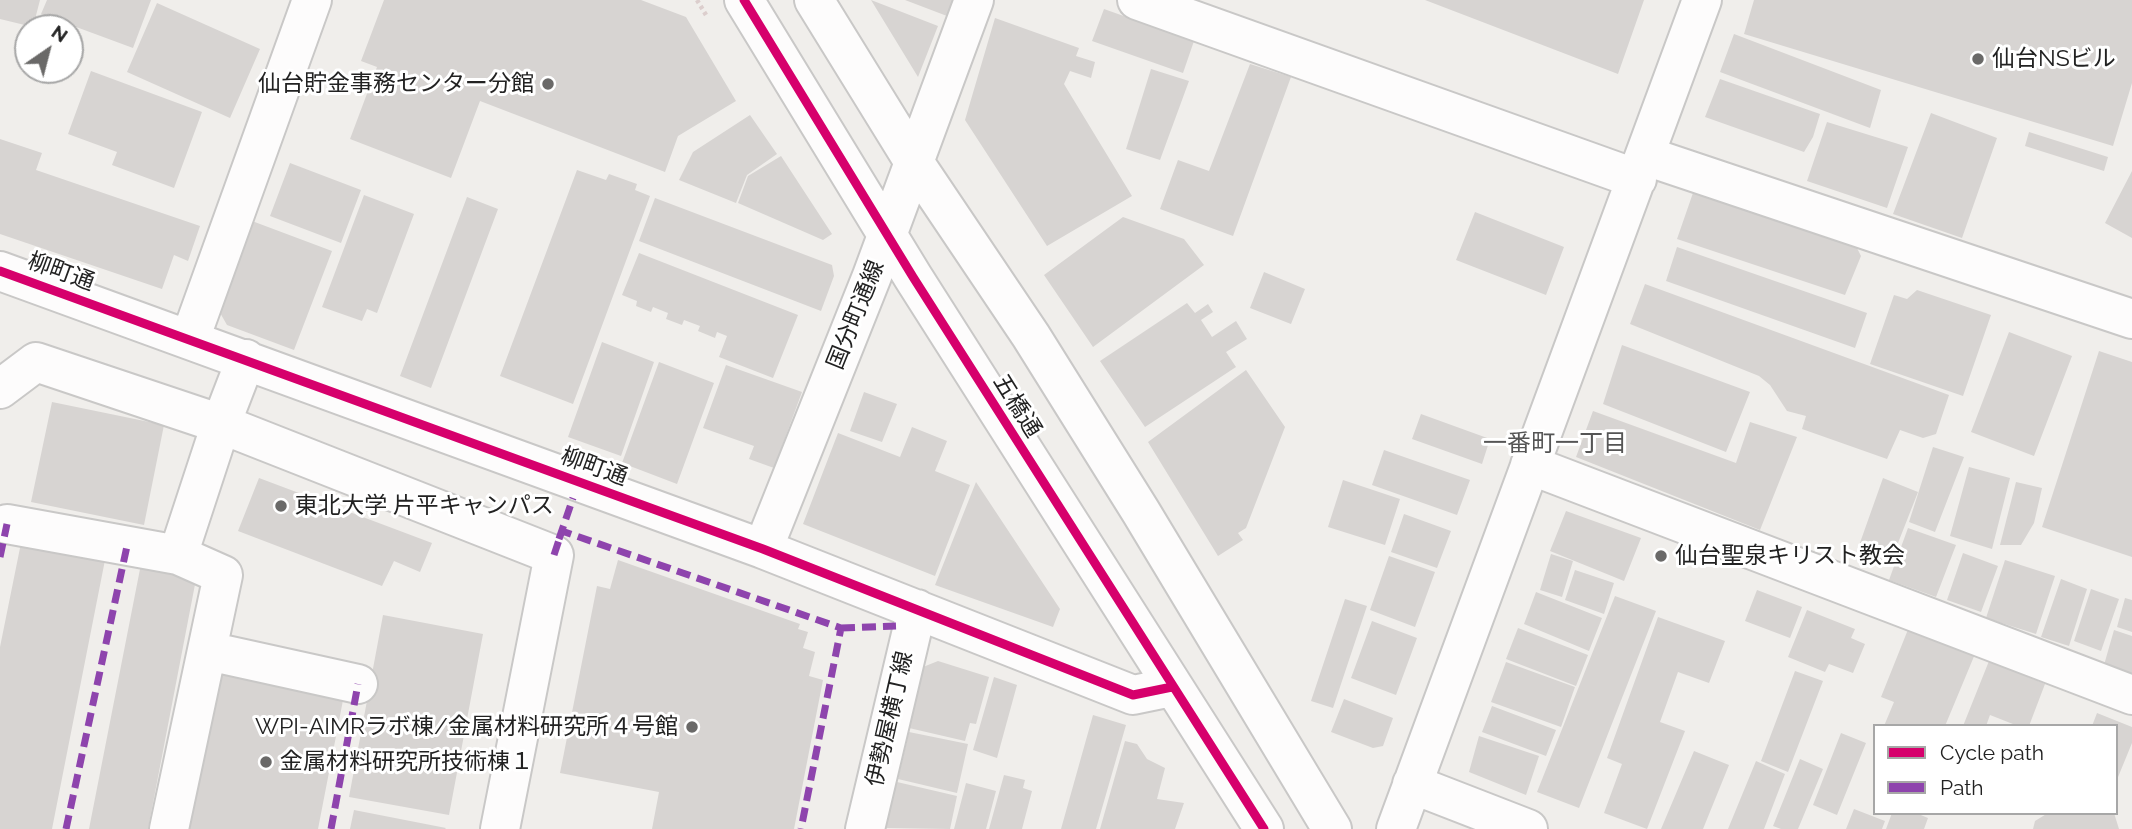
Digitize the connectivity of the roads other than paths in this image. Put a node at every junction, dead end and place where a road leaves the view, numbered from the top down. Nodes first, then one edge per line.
1 (312, 0) edge
2 (744, 0) edge
3 (814, 0) edge
4 (974, 0) edge
5 (1137, 0) edge
6 (1702, 0) edge
7 (914, 162) junction
8 (1642, 167) junction
9 (888, 233) junction
10 (0, 271) edge
11 (2132, 319) edge
12 (190, 339) junction
13 (246, 359) junction
14 (0, 389) edge
15 (221, 424) junction
16 (1530, 465) junction
17 (7, 524) dead end
18 (763, 550) junction
19 (178, 555) junction
20 (917, 609) junction
21 (208, 651) junction
22 (358, 684) dead end
23 (1172, 687) junction
24 (2132, 695) edge
25 (1412, 784) junction
26 (169, 829) edge
27 (500, 829) edge
28 (865, 829) edge
29 (1264, 829) edge
30 (1332, 829) edge
31 (1396, 829) edge
32 (1528, 829) edge

1 - 12 street
2 - 9 street, 五橋通
3 - 7 street
4 - 7 street, 国分町通線
5 - 8 street
6 - 8 street
7 - 9 street, 国分町通線
7 - 30 street
8 - 11 street
8 - 16 street
9 - 18 street, 国分町通線
9 - 23 street, 五橋通
10 - 12 street, 柳町通
12 - 13 street, 柳町通
13 - 15 street
13 - 18 street, 柳町通
14 - 15 street
15 - 19 street
15 - 27 street
16 - 24 street
16 - 25 street
17 - 19 street
18 - 20 street, 柳町通
19 - 21 street
20 - 23 street, 柳町通
20 - 28 street, 伊勢屋横丁線
21 - 22 street
21 - 26 street
23 - 29 street, 五橋通
25 - 31 street
25 - 32 street

